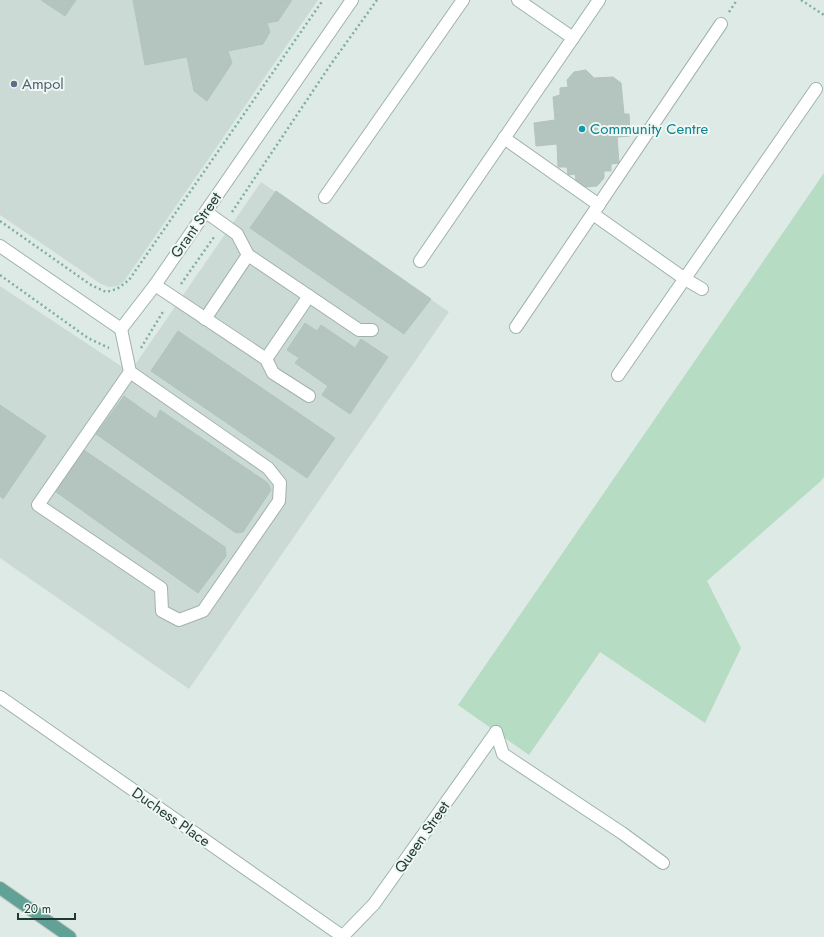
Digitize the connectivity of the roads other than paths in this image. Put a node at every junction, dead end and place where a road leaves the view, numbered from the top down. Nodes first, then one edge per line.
1 (352, 0) edge
2 (463, 0) edge
3 (518, 0) edge
4 (599, 0) edge
5 (721, 24) dead end
6 (573, 38) junction
7 (816, 89) dead end
8 (504, 138) junction
9 (325, 197) dead end
10 (596, 209) junction
11 (206, 212) junction
12 (0, 246) edge
13 (248, 255) junction
14 (420, 261) dead end
15 (684, 279) junction
16 (155, 285) junction
17 (702, 289) dead end
18 (309, 296) junction
19 (205, 319) junction
20 (516, 327) dead end
21 (121, 329) junction
22 (372, 330) dead end
23 (266, 359) junction
24 (130, 372) junction
25 (618, 375) dead end
26 (310, 396) dead end
27 (0, 697) edge
28 (663, 863) dead end
29 (0, 888) edge
30 (70, 937) edge
31 (342, 937) edge

1 - 11 street, Grant Street
2 - 9 street
3 - 6 street
4 - 6 street
5 - 10 street
6 - 8 street
7 - 15 street
8 - 10 street
8 - 14 street
10 - 15 street
10 - 20 street
11 - 13 street
11 - 16 street, Grant Street
12 - 21 street
13 - 18 street
13 - 19 street
15 - 17 street
15 - 25 street
16 - 19 street
16 - 21 street, Grant Street
18 - 22 street
18 - 23 street
19 - 23 street
21 - 24 street
23 - 26 street
24 - 24 street
27 - 31 street, Duchess Place
28 - 31 street, Queen Street
29 - 30 main road

